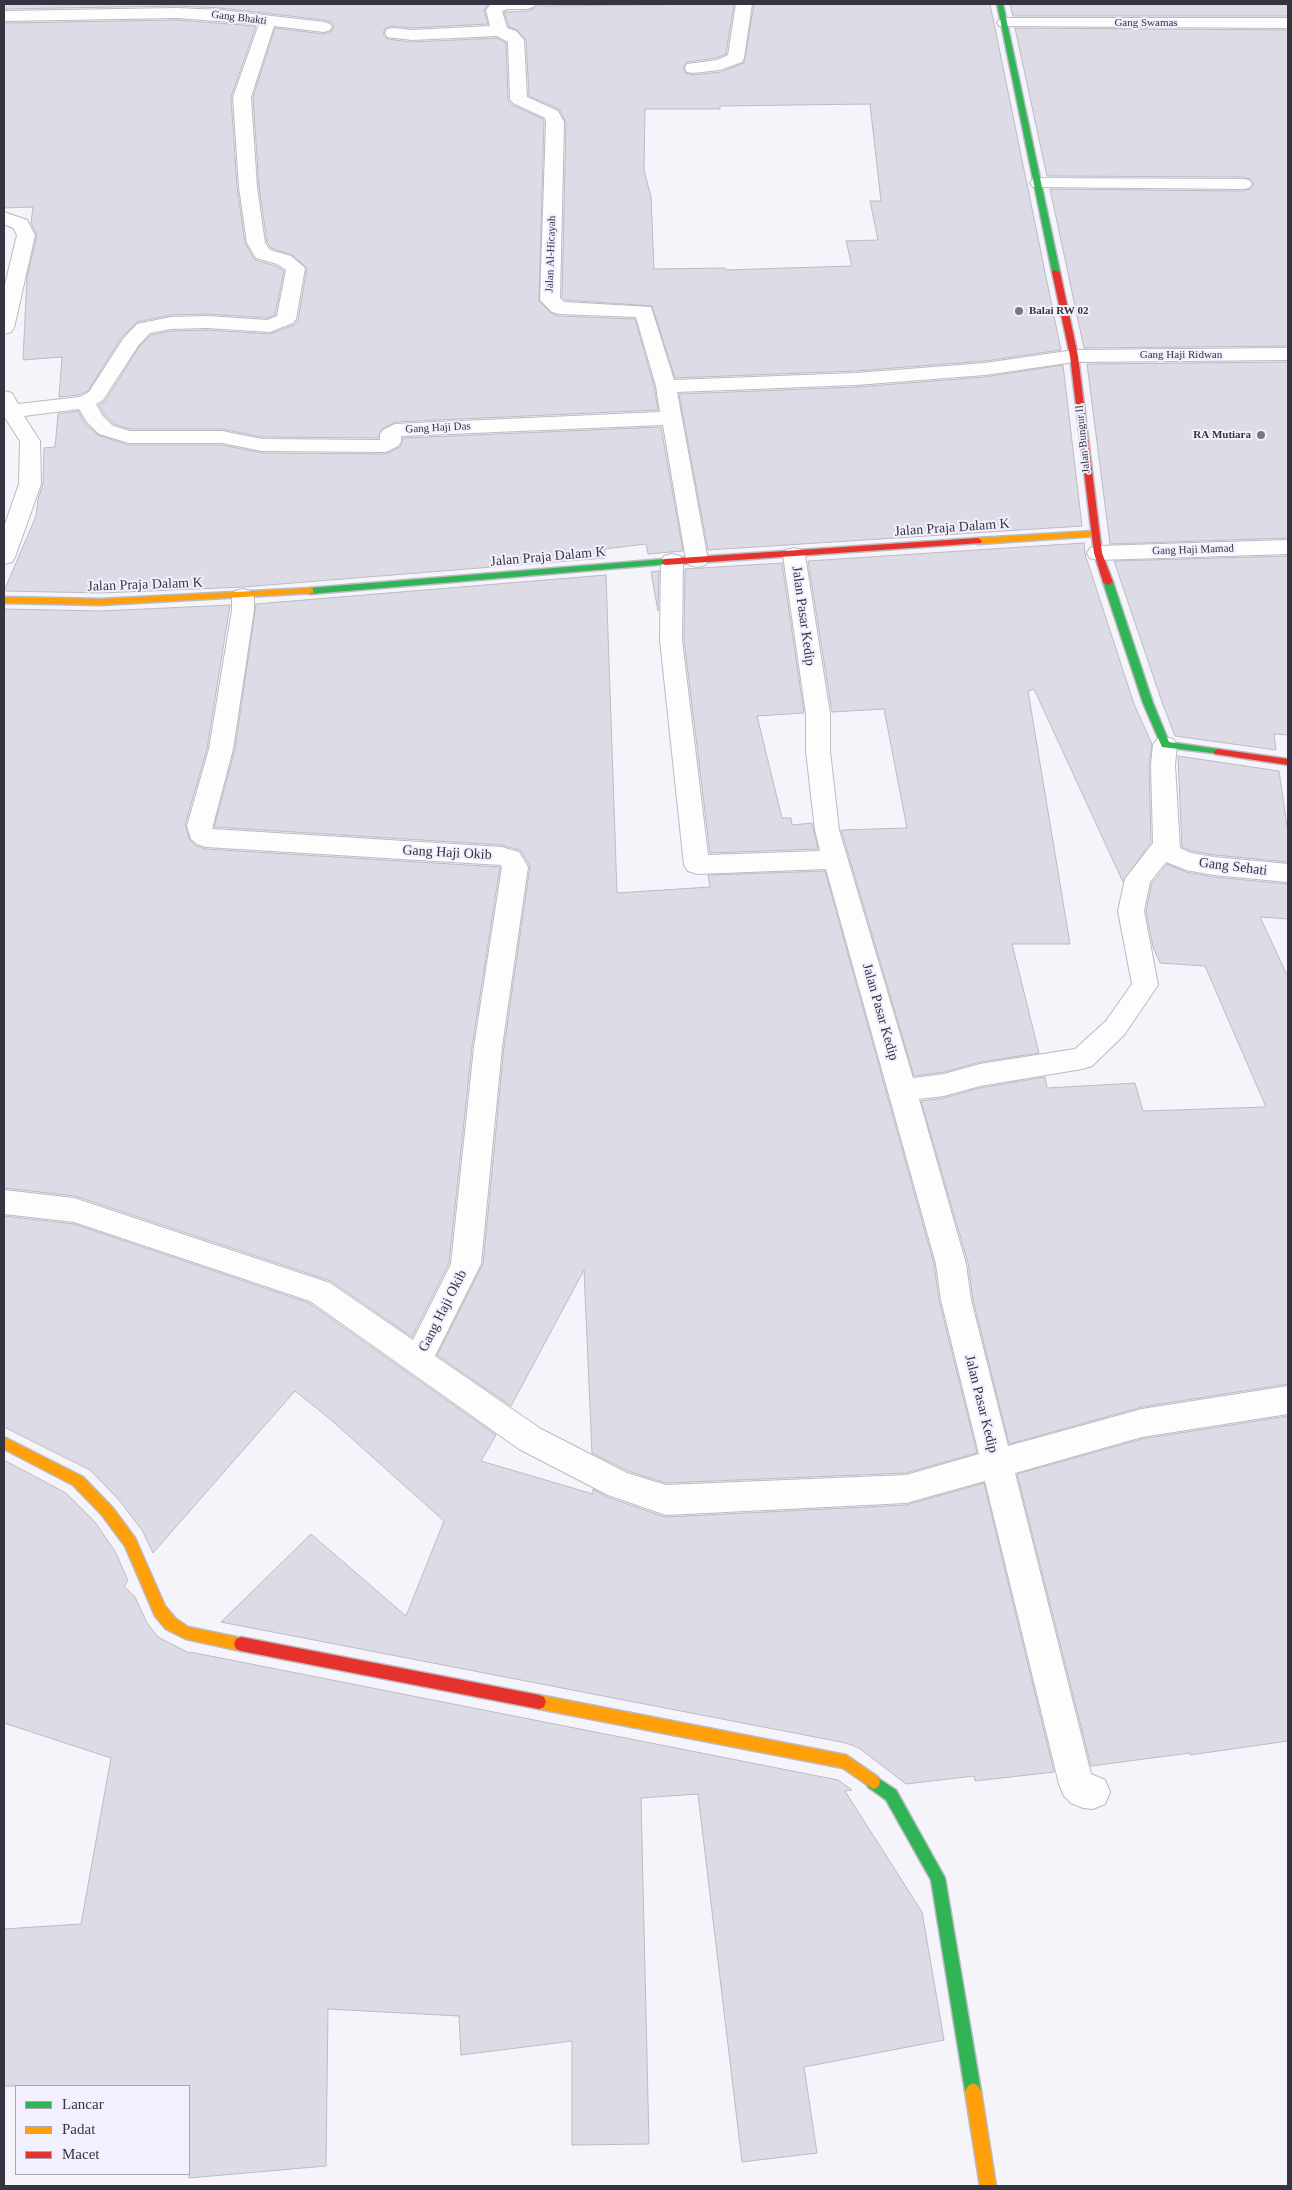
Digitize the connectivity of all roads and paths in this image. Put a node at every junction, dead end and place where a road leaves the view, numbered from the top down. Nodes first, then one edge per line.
1 (527, 4) edge
2 (744, 4) edge
3 (1000, 4) edge
4 (4, 16) edge
5 (268, 22) junction
6 (1288, 22) edge
7 (1004, 23) junction
8 (324, 27) dead end
9 (499, 31) junction
10 (393, 33) dead end
11 (693, 68) dead end
12 (1039, 183) junction
13 (1243, 184) dead end
14 (4, 218) edge
15 (4, 328) edge
16 (1288, 354) edge
17 (1074, 356) junction
18 (666, 386) junction
19 (85, 402) junction
20 (8, 403) edge
21 (672, 418) junction
22 (1096, 543) junction
23 (1288, 547) edge
24 (794, 555) junction
25 (4, 557) edge
26 (697, 560) junction
27 (672, 561) junction
28 (243, 596) junction
29 (4, 600) edge
30 (1165, 745) junction
31 (1288, 762) edge
32 (1166, 845) junction
33 (835, 859) junction
34 (1288, 873) edge
35 (902, 1090) junction
36 (4, 1202) edge
37 (418, 1360) junction
38 (1288, 1400) edge
39 (4, 1443) edge
40 (996, 1464) junction
41 (1093, 1792) dead end
42 (988, 2186) edge

1 - 9 street
2 - 11 street
3 - 7 street, Jalan Bungur II
4 - 5 street, Gang Bhakti
5 - 8 street, Gang Bhakti
5 - 19 street
6 - 7 street, Gang Swamas
7 - 12 street, Jalan Bungur II
9 - 10 street
9 - 18 street, Jalan Al-Hicayah
12 - 13 street
12 - 17 street, Jalan Bungur II
14 - 15 street
16 - 17 street, Gang Haji Ridwan
17 - 18 street, Gang Haji Ridwan
17 - 22 street, Jalan Bungur II
18 - 21 street, Jalan Al-Hicayah
19 - 20 street
19 - 21 street, Gang Haji Das
20 - 25 street
21 - 26 street, Jalan Al-Hicayah
22 - 23 street, Gang Haji Mamad
22 - 24 street, Jalan Praja Dalam K
22 - 30 street, Jalan Bungur II
24 - 26 street, Jalan Praja Dalam K
24 - 33 street, Jalan Pasar Kedip
26 - 27 street, Jalan Praja Dalam K
27 - 28 street, Jalan Praja Dalam K
27 - 33 street
28 - 29 street, Jalan Praja Dalam K
28 - 37 street, Gang Haji Okib
30 - 31 street
30 - 32 street
32 - 34 street, Gang Sehati
32 - 35 street
33 - 35 street, Jalan Pasar Kedip
35 - 40 street, Jalan Pasar Kedip
36 - 37 street
37 - 40 street
38 - 40 street
39 - 42 street
40 - 41 street, Jalan Pasar Kedip

